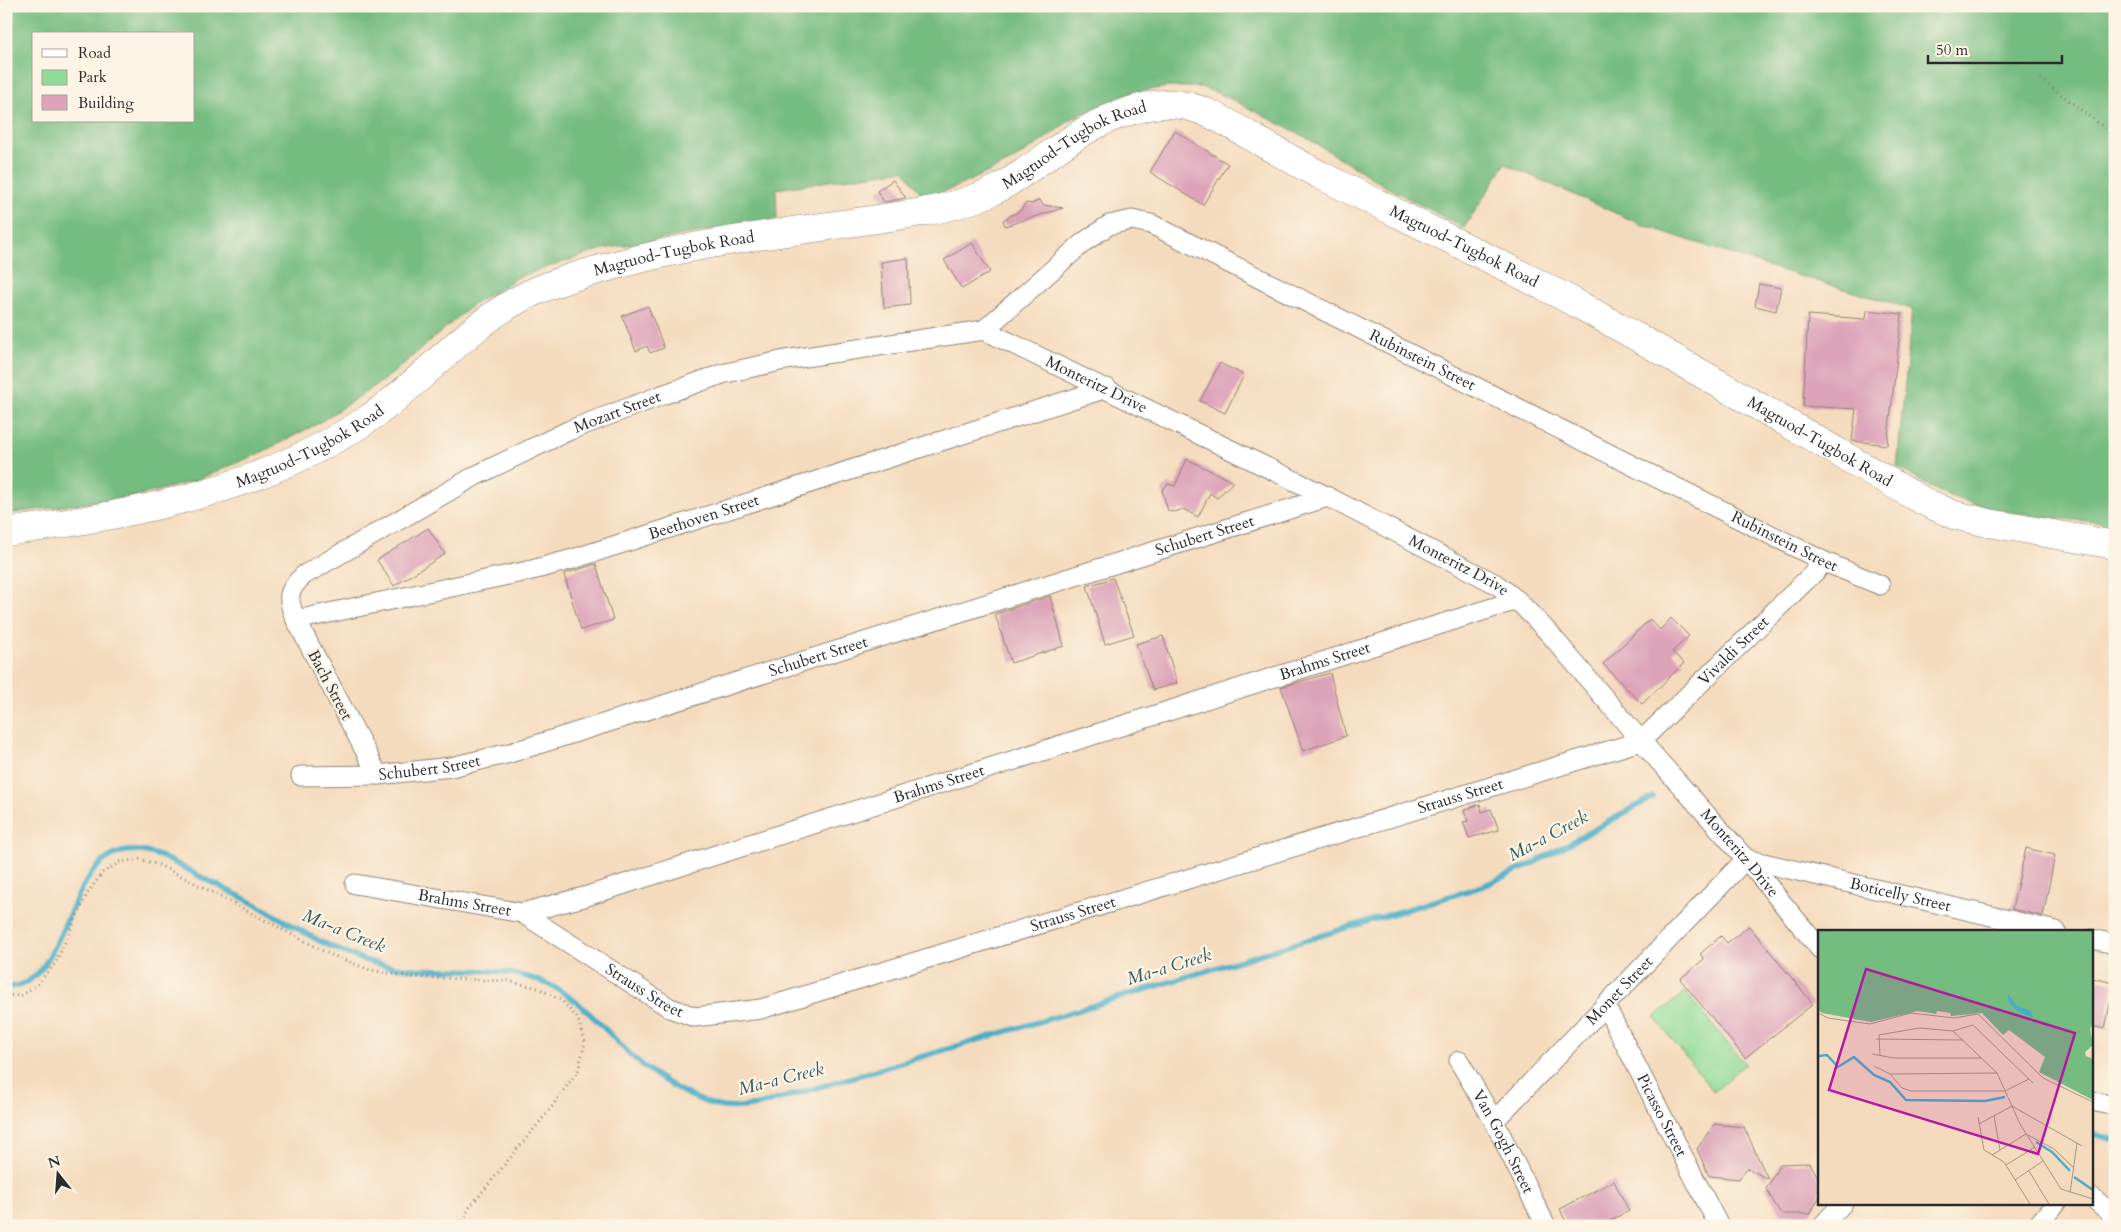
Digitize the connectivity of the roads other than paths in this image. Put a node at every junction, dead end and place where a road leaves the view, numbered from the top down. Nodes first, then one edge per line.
1 (984, 330) junction
2 (1107, 388) junction
3 (1328, 497) junction
4 (6, 532) edge
5 (2115, 545) edge
6 (1825, 562) junction
7 (1880, 585) dead end
8 (289, 593) joint
9 (1517, 600) junction
10 (296, 620) junction
11 (1642, 741) junction
12 (378, 775) junction
13 (301, 776) dead end
14 (1746, 859) junction
15 (355, 884) dead end
16 (522, 913) junction
17 (2052, 930) edge
18 (2094, 939) edge
19 (2115, 944) edge
20 (1818, 947) edge
21 (1606, 1005) junction
22 (1459, 1061) dead end
23 (2094, 1101) edge
24 (2115, 1106) edge
25 (1494, 1121) junction
26 (2094, 1199) edge
27 (1842, 1204) edge
28 (2055, 1204) edge
29 (2115, 1217) edge
30 (1546, 1226) edge
31 (1719, 1226) edge
32 (1822, 1226) edge
33 (2037, 1226) edge

1 - 2 street, Monteritz Drive
1 - 6 street, Rubinstein Street
1 - 8 street, Mozart Street
2 - 3 street, Monteritz Drive
2 - 10 street, Beethoven Street
3 - 9 street, Monteritz Drive
3 - 12 street, Schubert Street
4 - 5 main road, Magtuod-Tugbok Road
6 - 7 street, Rubinstein Street
6 - 11 street, Vivaldi Street
8 - 10 street, Bach Street
9 - 11 street, Monteritz Drive
9 - 16 street, Brahms Street
10 - 12 street, Bach Street
11 - 14 street, Monteritz Drive
11 - 16 street, Strauss Street
12 - 13 street, Schubert Street
14 - 17 street, Boticelly Street
14 - 20 street, Monteritz Drive
14 - 21 street, Monet Street
15 - 16 street, Brahms Street
18 - 19 street
21 - 25 street, Monet Street
21 - 31 street, Picasso Street
22 - 25 street, Van Gogh Street
23 - 24 street
25 - 30 street, Van Gogh Street
26 - 29 street
27 - 32 street
28 - 33 street

